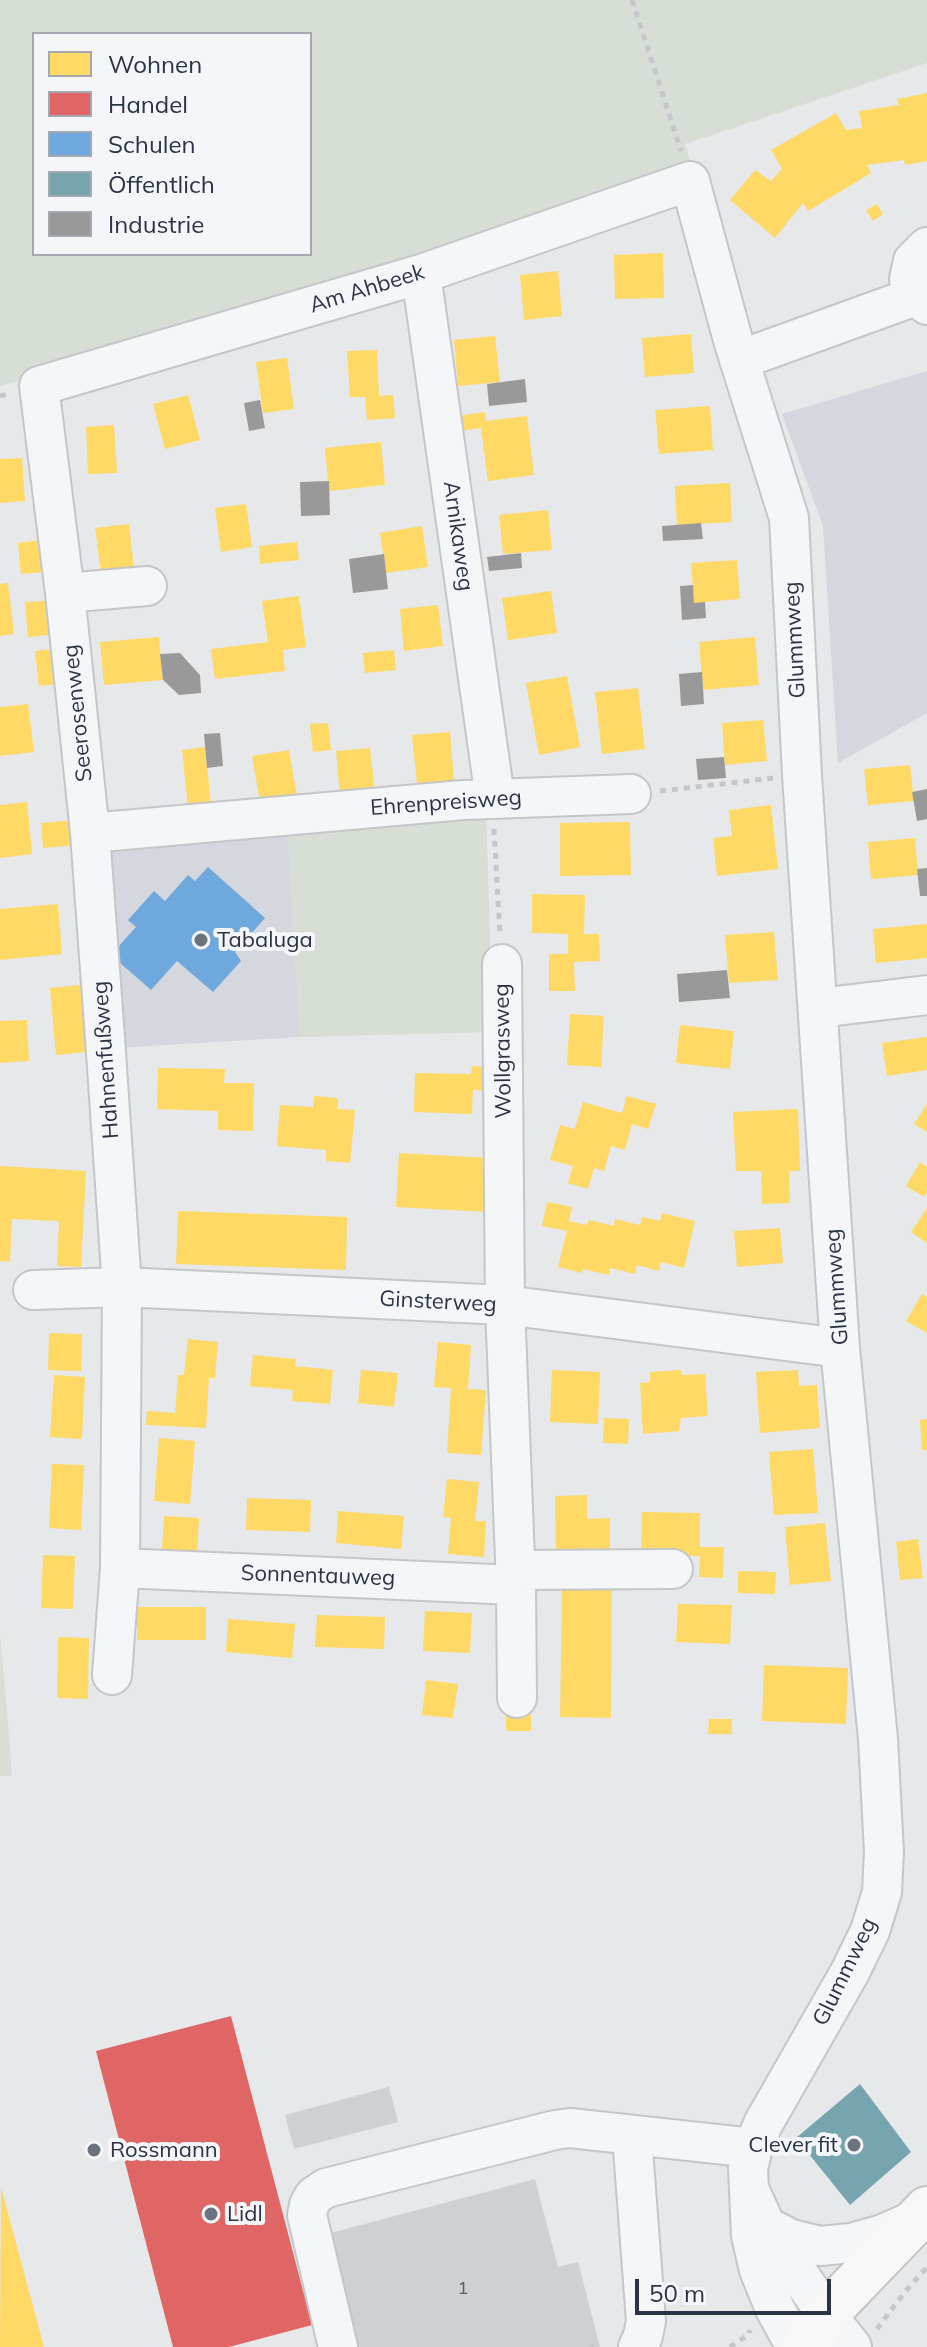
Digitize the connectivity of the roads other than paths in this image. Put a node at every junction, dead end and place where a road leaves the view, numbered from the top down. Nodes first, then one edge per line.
1 (690, 181) joint
2 (927, 247) edge
3 (421, 274) junction
4 (922, 301) edge
5 (739, 360) junction
6 (39, 386) joint
7 (147, 586) dead end
8 (65, 593) junction
9 (631, 794) road end
10 (495, 798) junction
11 (90, 833) junction
12 (502, 964) road end
13 (927, 995) edge
14 (819, 1008) junction
15 (122, 1287) junction
16 (33, 1290) dead end
17 (505, 1305) junction
18 (840, 1348) junction
19 (120, 1568) junction
20 (673, 1569) dead end
21 (515, 1577) junction
22 (112, 1675) dead end
23 (517, 1698) dead end
24 (632, 2136) junction
25 (753, 2148) junction
26 (749, 2188) junction
27 (923, 2213) edge
28 (766, 2226) junction
29 (798, 2341) edge
30 (338, 2347) edge
31 (638, 2347) edge

1 - 3 street, Am Ahbeek
1 - 5 street, Glummweg
2 - 4 street
3 - 6 street, Am Ahbeek
3 - 10 street, Arnikaweg
4 - 5 street
5 - 14 street, Glummweg
6 - 8 street, Seerosenweg
7 - 8 street
8 - 11 street, Seerosenweg
9 - 10 street, Ehrenpreisweg
10 - 11 street, Ehrenpreisweg
11 - 15 street, Hahnenfußweg
12 - 17 street, Wollgrasweg
13 - 14 street
14 - 18 street, Glummweg
15 - 16 street, Ginsterweg
15 - 17 street, Ginsterweg
15 - 19 street
17 - 18 street, Ginsterweg
17 - 21 street
18 - 25 street, Glummweg
19 - 21 street, Sonnentauweg
19 - 22 street
20 - 21 street, Sonnentauweg
21 - 23 street
24 - 25 street
24 - 30 street
24 - 31 street
25 - 26 street, Glummweg
26 - 28 street, Glummweg
26 - 29 street, Glummweg
27 - 28 street
27 - 29 main road
28 - 29 street, Glummweg

